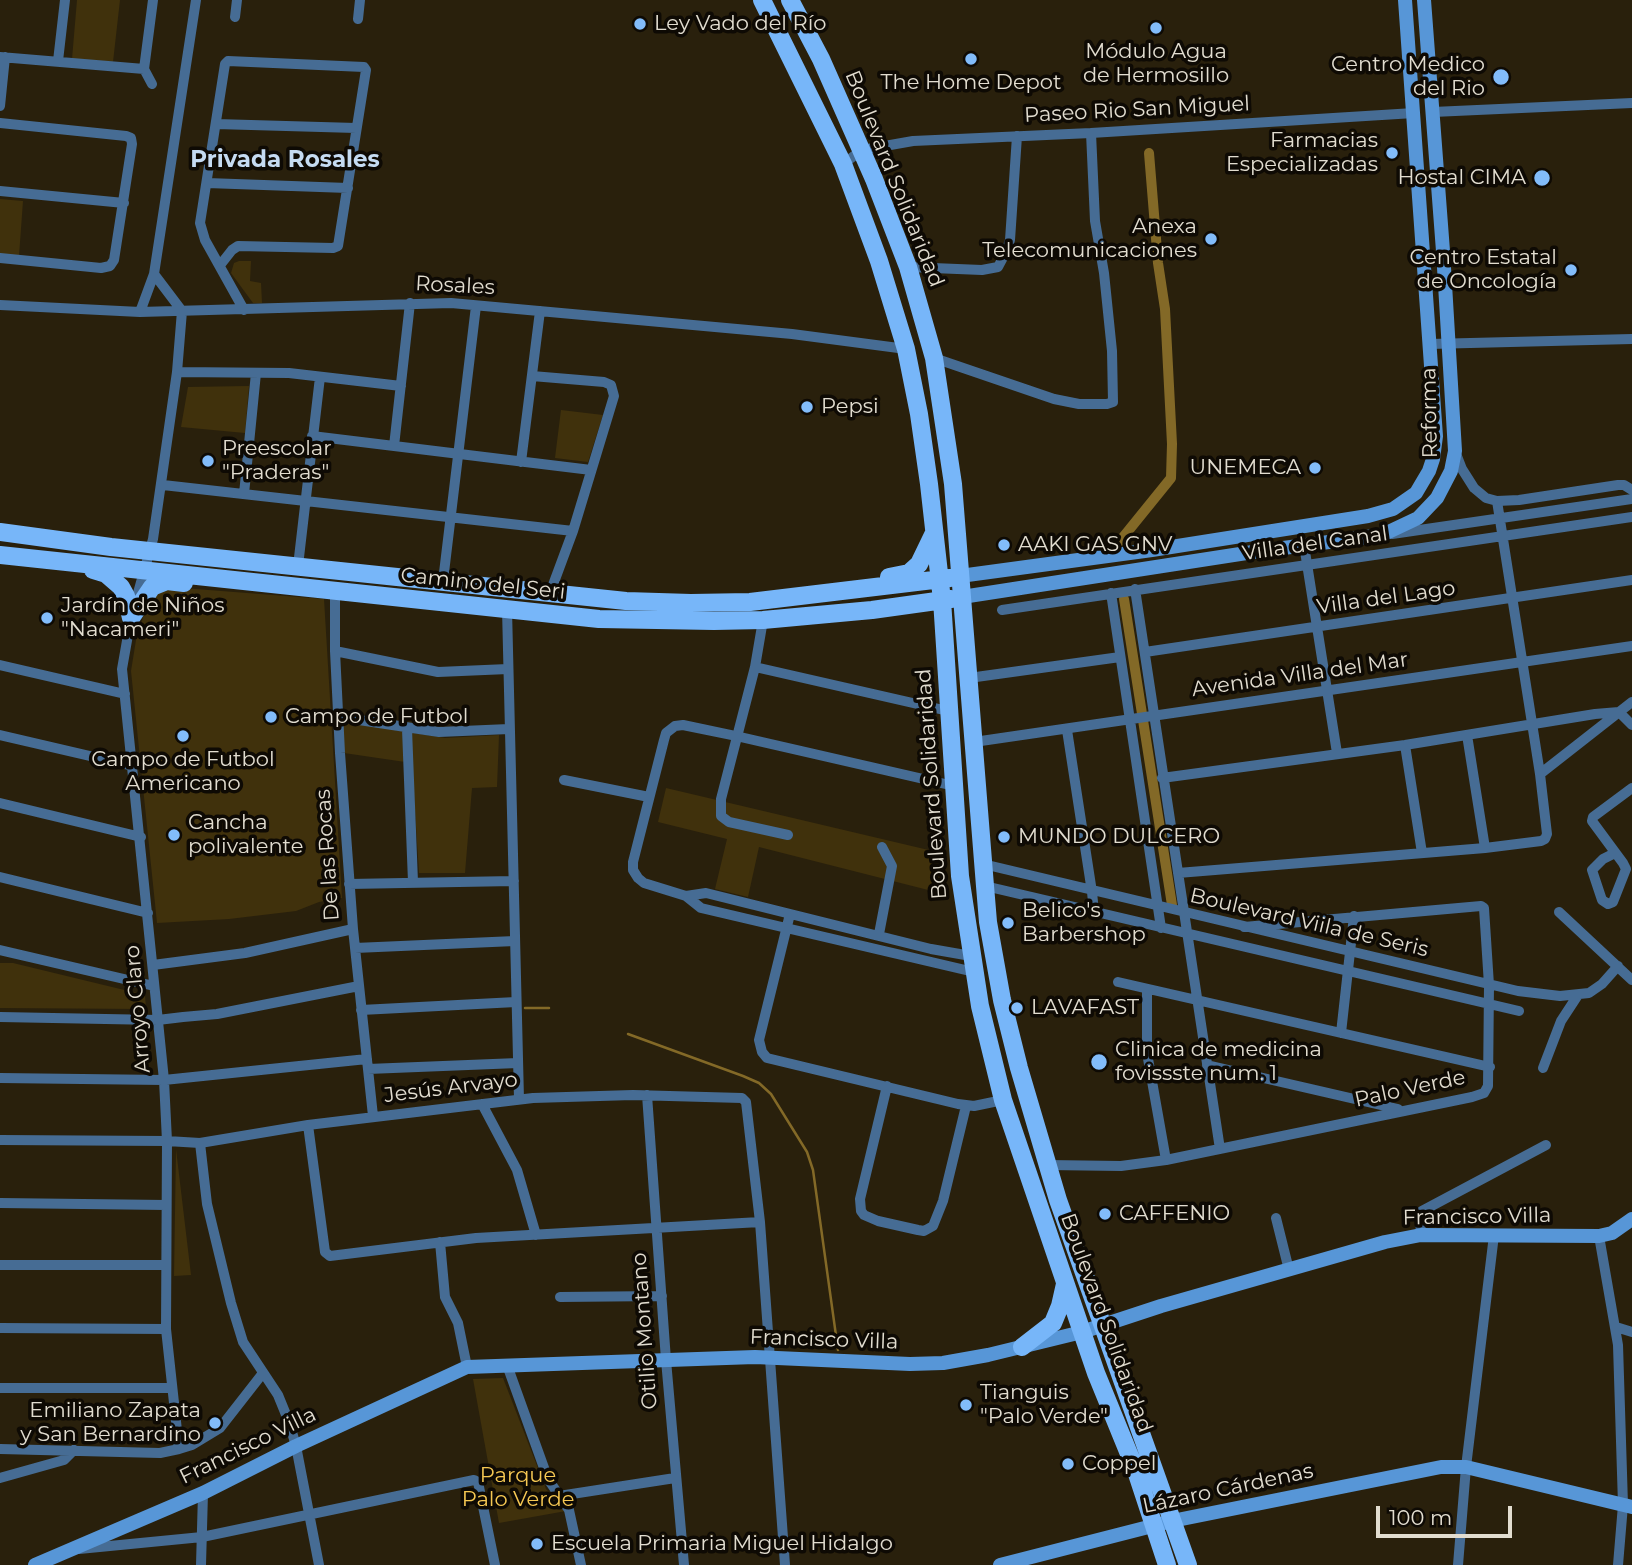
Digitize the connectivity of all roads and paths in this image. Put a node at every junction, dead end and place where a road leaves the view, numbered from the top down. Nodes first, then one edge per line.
1 (65, 0) edge
2 (153, 0) edge
3 (196, 0) edge
4 (237, 0) edge
5 (360, 0) edge
6 (762, 0) edge
7 (790, 0) edge
8 (1405, 0) edge
9 (1424, 0) edge
10 (235, 17) dead end
11 (358, 19) dead end
12 (1409, 52) junction
13 (3, 57) edge
14 (58, 61) junction
15 (144, 69) junction
16 (152, 84) dead end
17 (1632, 103) edge
18 (0, 106) edge
19 (1433, 109) junction
20 (1415, 118) junction
21 (0, 123) edge
22 (14, 123) junction
23 (216, 124) junction
24 (356, 128) junction
25 (1091, 133) junction
26 (1017, 136) junction
27 (862, 150) junction
28 (842, 164) junction
29 (1436, 177) junction
30 (207, 183) junction
31 (348, 188) junction
32 (0, 191) edge
33 (124, 202) junction
34 (0, 258) edge
35 (221, 264) junction
36 (908, 267) junction
37 (154, 274) junction
38 (410, 303) junction
39 (0, 304) edge
40 (476, 306) junction
41 (244, 310) junction
42 (182, 311) junction
43 (540, 311) junction
44 (140, 312) junction
45 (1632, 339) edge
46 (1449, 342) junction
47 (1430, 344) junction
48 (906, 349) junction
49 (934, 358) junction
50 (177, 372) junction
51 (256, 373) junction
52 (532, 376) junction
53 (320, 377) junction
54 (401, 386) junction
55 (312, 436) junction
56 (394, 446) junction
57 (1455, 451) junction
58 (458, 454) junction
59 (521, 462) junction
60 (592, 470) junction
61 (163, 485) junction
62 (1632, 491) edge
63 (244, 494) junction
64 (1632, 499) edge
65 (305, 501) junction
66 (1497, 501) junction
67 (451, 517) junction
68 (1632, 517) edge
69 (1500, 520) junction
70 (573, 531) junction
71 (0, 532) edge
72 (934, 532) junction
73 (1249, 535) junction
74 (1382, 535) junction
75 (1503, 536) junction
76 (1304, 545) junction
77 (150, 551) junction
78 (1252, 552) junction
79 (0, 555) edge
80 (49, 560) junction
81 (1309, 565) junction
82 (298, 566) junction
83 (145, 569) junction
84 (960, 576) junction
85 (940, 579) junction
86 (236, 580) junction
87 (1632, 580) edge
88 (443, 581) junction
89 (1135, 589) junction
90 (335, 590) junction
91 (550, 593) junction
92 (1111, 593) junction
93 (807, 596) junction
94 (962, 597) junction
95 (1513, 599) junction
96 (942, 600) junction
97 (507, 609) junction
98 (1002, 610) dead end
99 (131, 618) junction
100 (763, 620) junction
101 (1318, 627) junction
102 (1632, 646) edge
103 (335, 651) junction
104 (1145, 652) junction
105 (1120, 657) junction
106 (1522, 661) junction
107 (0, 665) edge
108 (755, 667) junction
109 (508, 669) junction
110 (969, 678) junction
111 (1327, 689) junction
112 (125, 694) junction
113 (1632, 702) edge
114 (948, 711) junction
115 (1619, 712) junction
116 (1153, 716) junction
117 (338, 717) junction
118 (1132, 718) junction
119 (1532, 725) junction
120 (1632, 725) edge
121 (407, 729) junction
122 (509, 729) junction
123 (1067, 730) junction
124 (0, 735) edge
125 (1467, 735) junction
126 (736, 736) junction
127 (974, 742) junction
128 (1405, 745) junction
129 (1337, 753) junction
130 (133, 766) junction
131 (1540, 774) junction
132 (1162, 778) junction
133 (564, 780) dead end
134 (954, 786) junction
135 (1632, 788) edge
136 (649, 797) junction
137 (0, 803) edge
138 (788, 835) dead end
139 (141, 837) junction
140 (882, 847) dead end
141 (1485, 848) junction
142 (1615, 852) dead end
143 (1422, 853) junction
144 (983, 864) junction
145 (1178, 873) junction
146 (0, 877) edge
147 (514, 881) junction
148 (413, 882) junction
149 (349, 884) junction
150 (985, 886) junction
151 (1093, 891) junction
152 (686, 896) junction
153 (1158, 907) junction
154 (1094, 912) junction
155 (1559, 912) dead end
156 (148, 913) junction
157 (790, 914) junction
158 (1185, 914) junction
159 (1354, 916) junction
160 (786, 928) junction
161 (1161, 928) junction
162 (1244, 928) junction
163 (353, 929) junction
164 (879, 934) junction
165 (1187, 934) junction
166 (515, 941) junction
167 (355, 948) junction
168 (931, 949) junction
169 (0, 950) edge
170 (1350, 952) junction
171 (929, 962) junction
172 (972, 964) junction
173 (153, 965) junction
174 (1618, 966) junction
175 (1348, 971) junction
176 (1632, 980) edge
177 (1118, 982) dead end
178 (1489, 985) junction
179 (154, 986) junction
180 (359, 986) junction
181 (1147, 989) junction
182 (1578, 995) junction
183 (1198, 1000) junction
184 (516, 1002) junction
185 (1490, 1003) junction
186 (361, 1010) junction
187 (1519, 1011) dead end
188 (0, 1017) edge
189 (158, 1020) junction
190 (1341, 1033) junction
191 (518, 1063) junction
192 (367, 1064) junction
193 (1208, 1065) junction
194 (1490, 1067) junction
195 (1543, 1068) dead end
196 (0, 1078) edge
197 (164, 1080) junction
198 (887, 1086) junction
199 (647, 1095) junction
200 (519, 1099) junction
201 (1003, 1100) junction
202 (482, 1104) junction
203 (966, 1106) junction
204 (1404, 1110) junction
205 (373, 1116) junction
206 (308, 1125) junction
207 (0, 1140) edge
208 (167, 1141) junction
209 (201, 1143) junction
210 (1546, 1145) dead end
211 (1220, 1149) junction
212 (1166, 1160) junction
213 (1047, 1165) junction
214 (0, 1203) edge
215 (166, 1205) junction
216 (1276, 1218) dead end
217 (1632, 1219) edge
218 (760, 1222) junction
219 (657, 1229) junction
220 (536, 1235) junction
221 (1421, 1235) junction
222 (1494, 1235) junction
223 (1599, 1236) junction
224 (440, 1242) junction
225 (0, 1265) edge
226 (166, 1265) junction
227 (1289, 1270) junction
228 (1086, 1277) junction
229 (1065, 1283) junction
230 (662, 1296) junction
231 (560, 1297) dead end
232 (1102, 1324) junction
233 (0, 1328) edge
234 (1616, 1328) junction
235 (166, 1329) junction
236 (1082, 1332) junction
237 (1632, 1332) edge
238 (1022, 1347) junction
239 (771, 1358) junction
240 (666, 1360) junction
241 (508, 1365) junction
242 (467, 1367) junction
243 (263, 1373) junction
244 (0, 1388) edge
245 (171, 1388) junction
246 (296, 1446) junction
247 (0, 1449) edge
248 (75, 1450) junction
249 (179, 1450) junction
250 (1466, 1467) junction
251 (0, 1478) edge
252 (676, 1478) junction
253 (203, 1493) junction
254 (559, 1496) junction
255 (1628, 1506) edge
256 (310, 1516) junction
257 (1163, 1523) junction
258 (202, 1537) junction
259 (59, 1557) edge
260 (1017, 1563) edge
261 (35, 1565) edge
262 (201, 1565) edge
263 (319, 1565) edge
264 (495, 1565) edge
265 (581, 1565) edge
266 (684, 1565) edge
267 (785, 1565) edge
268 (1000, 1565) edge
269 (1167, 1565) edge
270 (1188, 1565) edge
271 (1458, 1565) edge
272 (1618, 1565) edge

1 - 14 street
2 - 15 street
3 - 37 street
4 - 10 street
5 - 11 street
6 - 28 main road, Boulevard Solidaridad
7 - 27 main road, Boulevard Solidaridad
8 - 12 main road, Reforma
9 - 19 main road, Reforma
12 - 19 main road
12 - 20 main road, Reforma
13 - 14 street
13 - 18 street
14 - 15 street
15 - 16 street
17 - 19 street
18 - 22 street
19 - 29 main road, Reforma
20 - 25 street, Paseo Rio San Miguel
20 - 29 main road
20 - 47 main road, Reforma
21 - 22 street
22 - 33 street
23 - 24 street
23 - 24 street
23 - 30 street
24 - 31 street
25 - 26 street, Paseo Rio San Miguel
25 - 49 street
26 - 27 street, Paseo Rio San Miguel
26 - 36 street
27 - 28 street
27 - 36 main road, Boulevard Solidaridad
28 - 48 main road, Boulevard Solidaridad
29 - 46 main road, Reforma
30 - 31 street
30 - 35 street
31 - 35 street
32 - 33 street
33 - 34 street
35 - 41 street
36 - 49 main road, Boulevard Solidaridad
37 - 42 street
37 - 44 street
38 - 40 street, Rosales
38 - 41 street, Rosales
38 - 54 street
39 - 44 street, Rosales
40 - 43 street, Rosales
40 - 58 street
41 - 42 street, Rosales
42 - 44 street, Rosales
42 - 50 street, Arroyo Claro
43 - 48 street, Rosales
43 - 52 street
45 - 46 street
46 - 47 street
46 - 57 main road, Reforma
47 - 73 main road, Reforma
48 - 72 main road, Boulevard Solidaridad
49 - 84 main road, Boulevard Solidaridad
50 - 51 street
50 - 61 street, Arroyo Claro
51 - 53 street
51 - 63 street
52 - 59 street
52 - 60 street
53 - 54 street
53 - 55 street
54 - 56 street
55 - 56 street
55 - 65 street
56 - 58 street
57 - 66 street
57 - 74 main road, Reforma
58 - 59 street
58 - 67 street
59 - 60 street
60 - 70 street
61 - 63 street
61 - 77 street, Arroyo Claro
62 - 66 street
63 - 65 street
64 - 69 street, Villa del Canal
65 - 67 street
65 - 82 street
66 - 69 street
67 - 70 street
67 - 88 street
68 - 75 street, Villa del Canal
69 - 74 street, Villa del Canal
69 - 75 street
70 - 91 street
71 - 77 main road, Camino del Seri
72 - 85 main road, Boulevard Solidaridad
72 - 93 main road
73 - 78 main road
73 - 84 main road, Reforma
74 - 76 main road, Reforma
75 - 81 street, Villa del Canal
75 - 95 street
76 - 78 main road, Reforma
76 - 81 street
77 - 82 main road, Camino del Seri
77 - 83 street, Arroyo Claro
78 - 94 main road, Reforma
79 - 80 main road, Camino del Seri
80 - 83 main road, Camino del Seri
80 - 99 main road
81 - 89 street, Villa del Canal
81 - 101 street
82 - 88 main road, Camino del Seri
83 - 86 main road, Camino del Seri
83 - 99 street, Arroyo Claro
84 - 85 main road, Camino del Seri
84 - 94 main road, Boulevard Solidaridad
85 - 93 main road, Camino del Seri
85 - 96 main road, Boulevard Solidaridad
86 - 90 main road, Camino del Seri
86 - 99 main road
87 - 95 street, Villa del Lago
88 - 91 main road, Camino del Seri
89 - 92 street, Villa del Canal
89 - 104 street
90 - 97 main road, Camino del Seri
90 - 103 street, De las Rocas
91 - 93 main road, Camino del Seri
92 - 98 street, Villa del Canal
92 - 105 street
94 - 96 main road, Camino del Seri
94 - 110 main road, Boulevard Solidaridad
95 - 101 street, Villa del Lago
95 - 106 street
96 - 100 main road, Camino del Seri
96 - 114 main road, Boulevard Solidaridad
97 - 100 main road, Camino del Seri
97 - 109 street
99 - 112 street, Arroyo Claro
100 - 108 street
101 - 104 street, Villa del Lago
101 - 111 street
102 - 106 street, Avenida Villa del Mar
103 - 109 street
103 - 117 street, De las Rocas
104 - 116 street
105 - 110 street
105 - 118 street
106 - 111 street, Avenida Villa del Mar
106 - 119 street
107 - 112 street
108 - 114 street
108 - 126 street
109 - 122 street
110 - 127 main road, Boulevard Solidaridad
111 - 116 street, Avenida Villa del Mar
111 - 129 street
112 - 130 street, Arroyo Claro
113 - 115 street
114 - 134 main road, Boulevard Solidaridad
115 - 119 street
115 - 120 street
115 - 131 street
116 - 118 street, Avenida Villa del Mar
116 - 132 street
117 - 121 street
117 - 149 street, De las Rocas
118 - 123 street, Avenida Villa del Mar
118 - 153 street
119 - 125 street
119 - 131 street
121 - 122 street
121 - 148 street
122 - 147 street
123 - 127 street, Avenida Villa del Mar
123 - 151 street
124 - 130 street
125 - 128 street
125 - 141 street
126 - 134 street
126 - 136 street
126 - 138 street
127 - 144 main road, Boulevard Solidaridad
128 - 129 street
128 - 143 street
129 - 132 street
130 - 139 street, Arroyo Claro
131 - 141 street
132 - 145 street
133 - 136 street
134 - 172 main road, Boulevard Solidaridad
135 - 142 street
136 - 152 street
137 - 139 street
139 - 156 street, Arroyo Claro
140 - 164 street
141 - 143 street
143 - 145 street
144 - 150 main road, Boulevard Solidaridad
144 - 151 street, Boulevard Viila de Seris
145 - 158 street
146 - 156 street
147 - 148 street
147 - 166 street
148 - 149 street
149 - 163 street, De las Rocas
150 - 154 street, Boulevard Viila de Seris
150 - 213 main road, Boulevard Solidaridad
151 - 153 street, Boulevard Viila de Seris
151 - 154 street
152 - 157 street
152 - 160 street
153 - 158 street, Boulevard Viila de Seris
153 - 161 street
154 - 161 street, Boulevard Viila de Seris
155 - 174 street
156 - 173 street, Arroyo Claro
157 - 160 street
157 - 164 street
158 - 162 street, Boulevard Viila de Seris
158 - 165 street
159 - 162 street, Palo Verde
159 - 170 street
159 - 178 street, Palo Verde
160 - 171 street
160 - 198 street
161 - 165 street, Boulevard Viila de Seris
162 - 170 street, Boulevard Viila de Seris
163 - 167 street, De las Rocas
163 - 173 street
164 - 168 street
165 - 175 street, Boulevard Viila de Seris
165 - 183 street
166 - 167 street
166 - 184 street
167 - 180 street, De las Rocas
168 - 171 street
168 - 172 street
169 - 179 street
170 - 175 street
170 - 178 street, Boulevard Viila de Seris
171 - 172 street
172 - 201 main road, Boulevard Solidaridad
173 - 179 street, Arroyo Claro
174 - 176 street
174 - 182 street
175 - 185 street, Boulevard Viila de Seris
175 - 190 street
177 - 181 street
178 - 182 street, Boulevard Viila de Seris
178 - 185 street, Palo Verde
179 - 189 street, Arroyo Claro
180 - 186 street, De las Rocas
180 - 189 street
181 - 183 street
181 - 212 street
182 - 195 street
183 - 190 street
183 - 193 street
184 - 186 street
184 - 191 street
185 - 187 street, Boulevard Viila de Seris
185 - 194 street, Palo Verde
186 - 192 street, De las Rocas
188 - 189 street
189 - 197 street, Arroyo Claro
190 - 194 street
191 - 192 street
191 - 200 street
192 - 197 street
192 - 205 street, De las Rocas
193 - 204 street
193 - 211 street
194 - 204 street, Palo Verde
196 - 197 street
197 - 208 street, Arroyo Claro
198 - 203 street
198 - 203 street
199 - 200 street, Jesús Arvayo
199 - 218 street, Jesús Arvayo
199 - 219 street, Otilio Montano
200 - 202 street, Jesús Arvayo
201 - 203 street
201 - 229 main road, Boulevard Solidaridad
202 - 205 street, Jesús Arvayo
202 - 220 street
204 - 211 street, Palo Verde
205 - 206 street, Jesús Arvayo
206 - 209 street, Jesús Arvayo
206 - 224 street
207 - 208 street, Jesús Arvayo
208 - 209 street, Jesús Arvayo
208 - 215 street, Arroyo Claro
209 - 243 street
210 - 221 street
211 - 212 street, Palo Verde
212 - 213 street, Palo Verde
213 - 228 main road, Boulevard Solidaridad
214 - 215 street
215 - 226 street, Arroyo Claro
216 - 227 street
217 - 223 main road, Francisco Villa
218 - 219 street
218 - 239 street
219 - 220 street
219 - 230 street, Otilio Montano
220 - 224 street
221 - 222 main road, Francisco Villa
221 - 227 main road, Francisco Villa
222 - 223 main road, Francisco Villa
222 - 250 street
223 - 234 street
224 - 242 street
225 - 226 street
226 - 235 street, Arroyo Claro
227 - 232 main road, Francisco Villa
228 - 229 main road
228 - 232 main road, Boulevard Solidaridad
229 - 236 main road, Boulevard Solidaridad
229 - 238 main road
230 - 231 street
230 - 240 street, Otilio Montano
232 - 236 main road, Francisco Villa
232 - 257 main road, Boulevard Solidaridad
233 - 235 street
234 - 237 street
234 - 255 street
235 - 245 street, Arroyo Claro
236 - 238 main road, Francisco Villa
236 - 257 main road, Boulevard Solidaridad
238 - 239 main road, Francisco Villa
239 - 240 main road, Francisco Villa
239 - 267 street
240 - 241 main road, Francisco Villa
240 - 252 street, Otilio Montano
241 - 242 main road, Francisco Villa
241 - 254 street
242 - 246 main road, Francisco Villa
243 - 246 street
243 - 249 street
244 - 245 street
245 - 249 street, Arroyo Claro
246 - 253 main road, Francisco Villa
246 - 256 street
247 - 248 street
248 - 249 street
248 - 251 street
250 - 255 main road, Lázaro Cárdenas
250 - 257 main road, Lázaro Cárdenas
250 - 271 street
252 - 254 street
252 - 266 street, Otilio Montano
253 - 258 street
253 - 259 main road, Francisco Villa
254 - 265 street
255 - 272 street
256 - 258 street
256 - 263 street
256 - 264 street
257 - 260 main road, Lázaro Cárdenas
257 - 269 main road, Boulevard Solidaridad
257 - 270 main road, Boulevard Solidaridad
258 - 259 street
258 - 262 street
259 - 261 main road, Francisco Villa
260 - 268 main road, Lázaro Cárdenas

